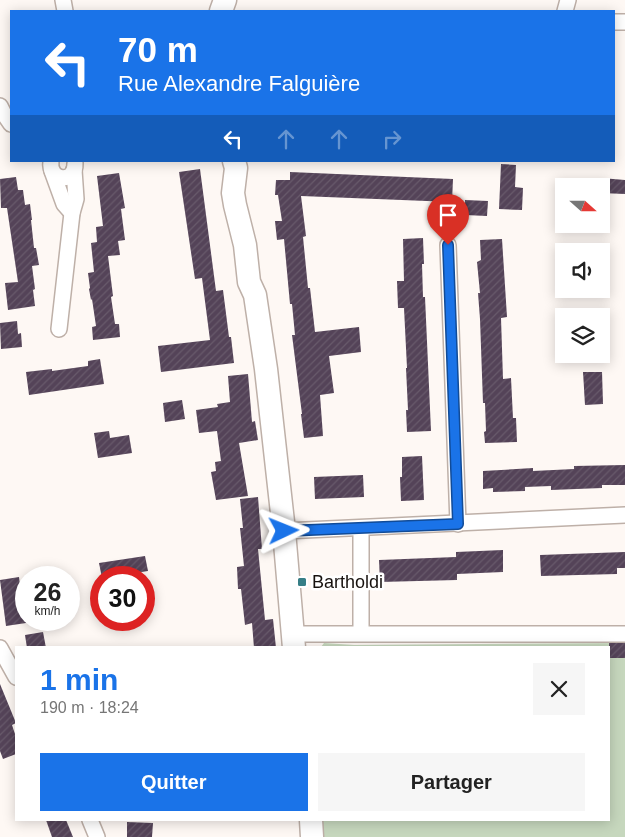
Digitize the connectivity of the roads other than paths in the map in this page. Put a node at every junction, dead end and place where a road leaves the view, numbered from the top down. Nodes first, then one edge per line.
1 (0, 106) edge
2 (10, 123) edge
3 (234, 162) edge
4 (244, 162) edge
5 (49, 164) edge
6 (74, 166) edge
7 (72, 212) junction
8 (448, 245) dead end
9 (255, 295) junction
10 (59, 329) dead end
11 (625, 516) edge
12 (458, 524) junction
13 (361, 528) junction
14 (284, 531) junction
15 (361, 633) junction
16 (625, 634) edge
17 (293, 641) edge
18 (0, 648) edge
19 (15, 675) edge
20 (90, 821) edge
21 (312, 821) edge
22 (97, 837) edge
23 (312, 837) edge

1 - 2 street
3 - 9 main road
4 - 9 main road
5 - 6 street
5 - 7 street
6 - 7 street
7 - 10 street
8 - 12 street
9 - 14 main road
11 - 12 street
12 - 13 street
13 - 14 street
13 - 15 street
14 - 17 main road
15 - 16 street
15 - 17 street
18 - 19 street
20 - 22 street
21 - 23 main road

